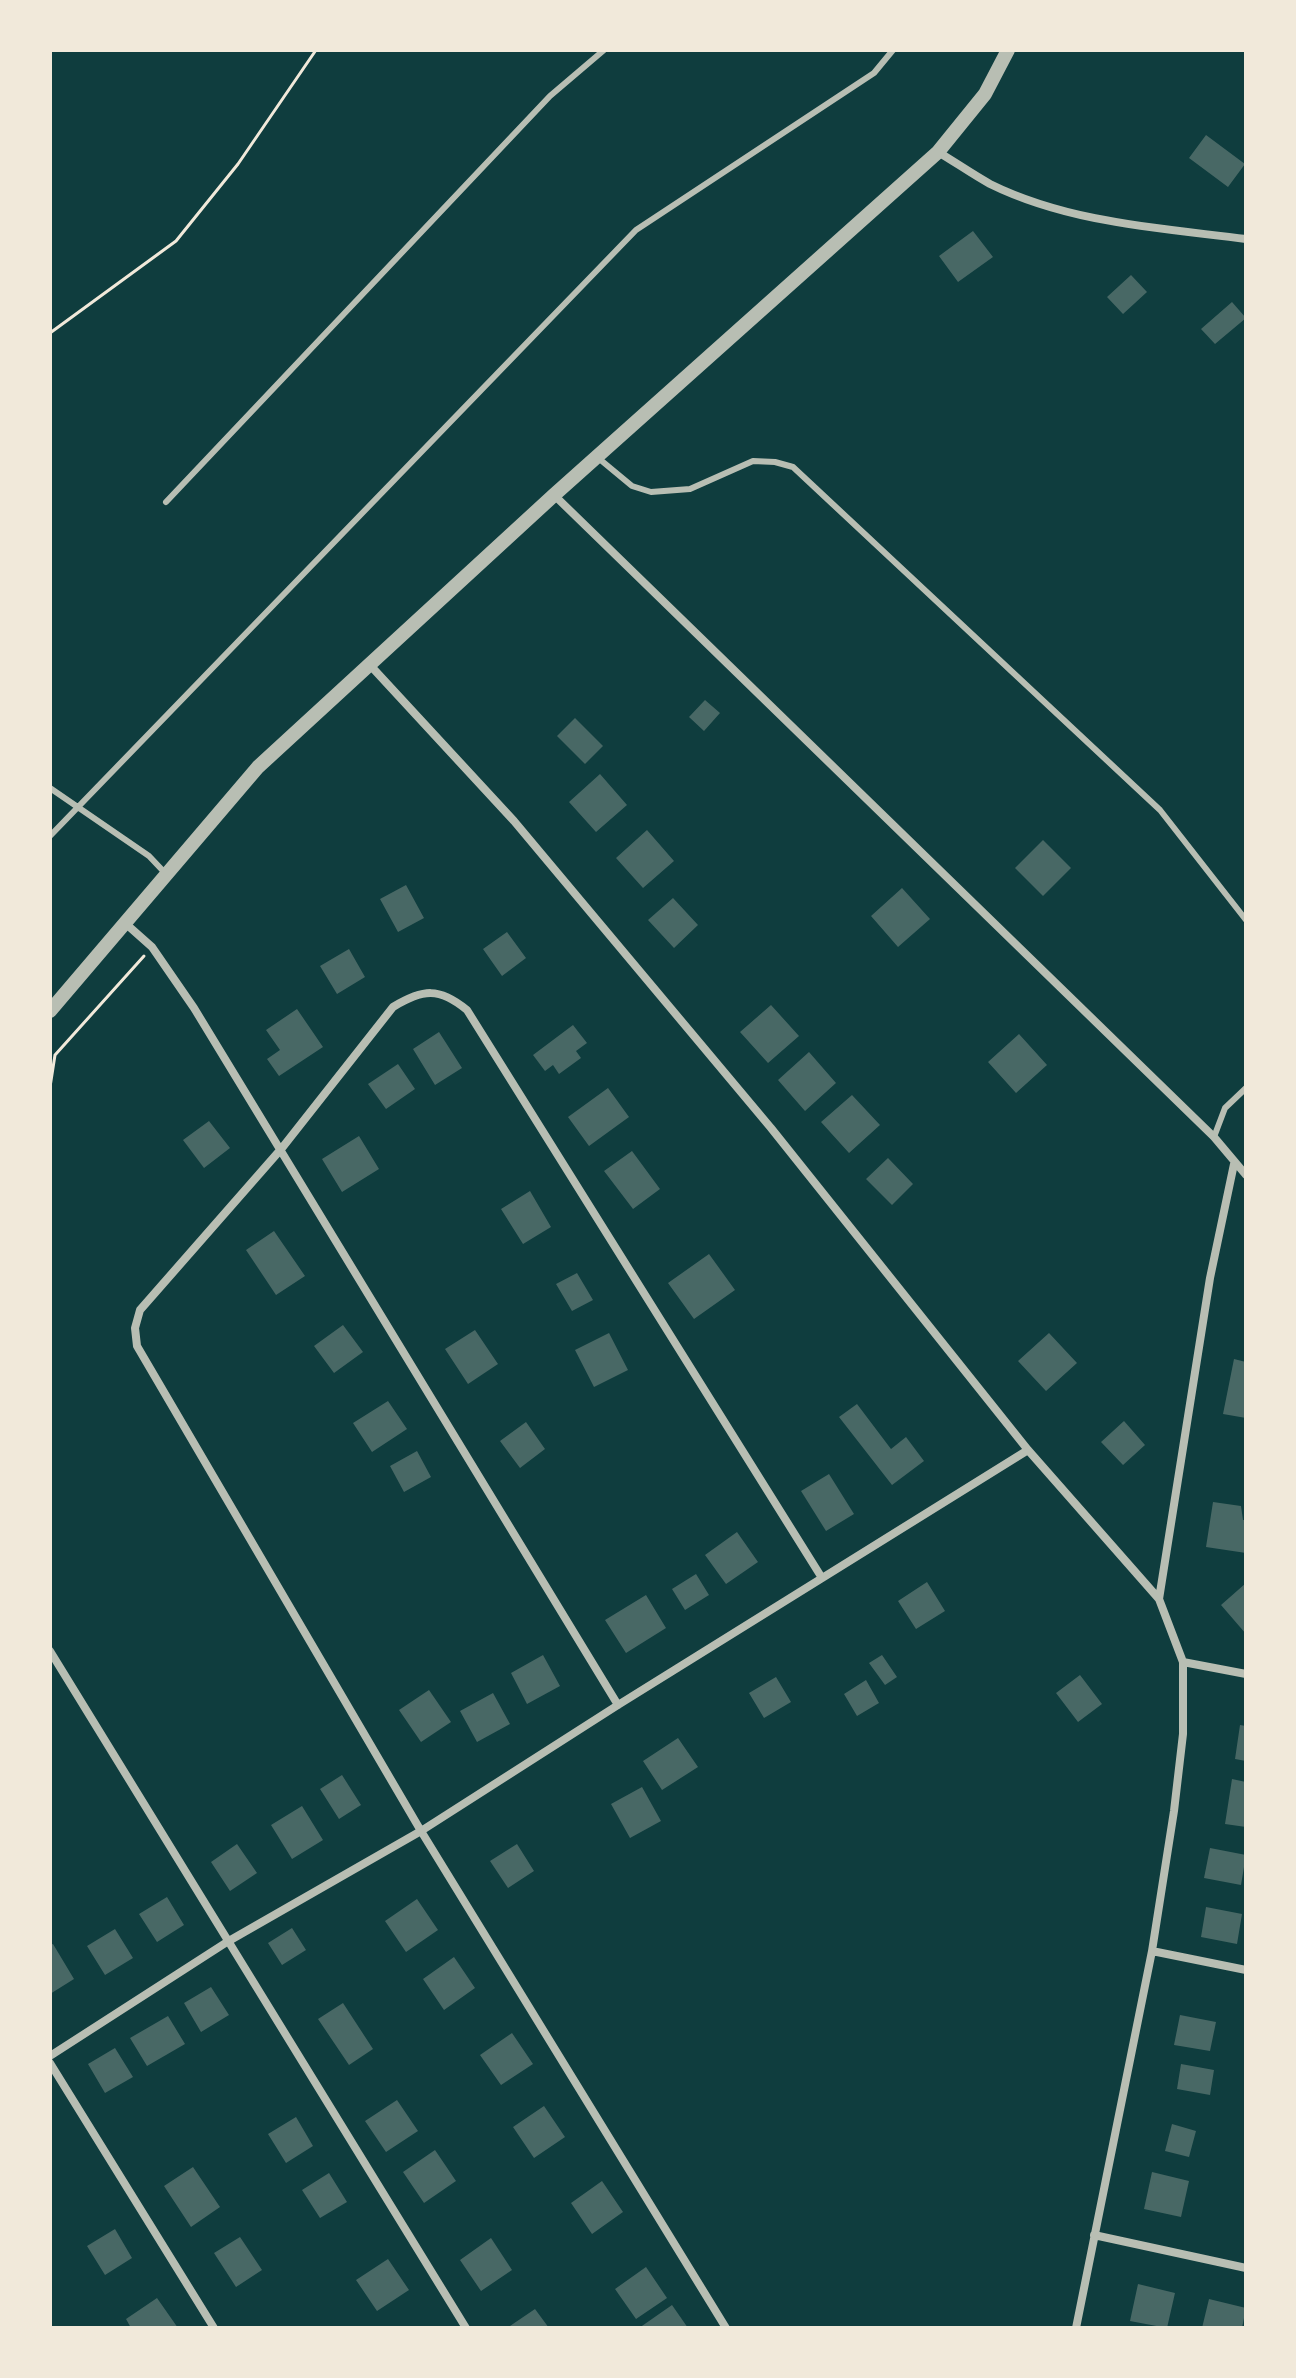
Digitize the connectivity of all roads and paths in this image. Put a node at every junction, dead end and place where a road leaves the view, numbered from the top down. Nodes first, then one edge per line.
1 (316, 50) edge
2 (604, 50) edge
3 (893, 50) edge
4 (1008, 50) edge
5 (938, 152) junction
6 (1246, 239) edge
7 (50, 333) edge
8 (597, 457) junction
9 (554, 495) junction
10 (166, 502) dead end
11 (369, 664) junction
12 (50, 788) edge
13 (76, 807) junction
14 (50, 836) edge
15 (166, 874) junction
16 (1246, 920) edge
17 (125, 923) junction
18 (152, 947) junction
19 (50, 1011) edge
20 (50, 1087) edge
21 (1246, 1088) edge
22 (1214, 1137) junction
23 (282, 1148) junction
24 (1234, 1164) junction
25 (1246, 1175) edge
26 (1028, 1450) junction
27 (822, 1578) junction
28 (1159, 1599) junction
29 (50, 1651) edge
30 (1183, 1662) junction
31 (1246, 1674) edge
32 (618, 1705) junction
33 (421, 1831) junction
34 (227, 1942) junction
35 (1152, 1951) junction
36 (1246, 1970) edge
37 (50, 2056) edge
38 (50, 2063) edge
39 (1094, 2235) junction
40 (1246, 2268) edge
41 (214, 2328) edge
42 (466, 2328) edge
43 (726, 2328) edge
44 (1076, 2328) edge

1 - 7 path
2 - 10 lane
3 - 13 lane
4 - 5 street
5 - 6 street
5 - 8 street
8 - 9 street
8 - 16 lane
9 - 11 street
9 - 22 street
11 - 15 street
11 - 26 street
12 - 13 lane
13 - 14 lane
13 - 15 lane
15 - 17 street
17 - 18 street
17 - 19 street
18 - 20 path
18 - 23 street
21 - 22 lane
22 - 24 street
23 - 27 street
23 - 32 street
23 - 33 street
24 - 25 street
24 - 28 street
26 - 27 street
26 - 28 street
27 - 32 street
28 - 30 street
29 - 34 street
30 - 31 street
30 - 35 street
32 - 33 street
33 - 34 street
33 - 43 street
34 - 37 street
34 - 42 street
35 - 36 street
35 - 39 street
38 - 41 street
39 - 40 street
39 - 44 street

